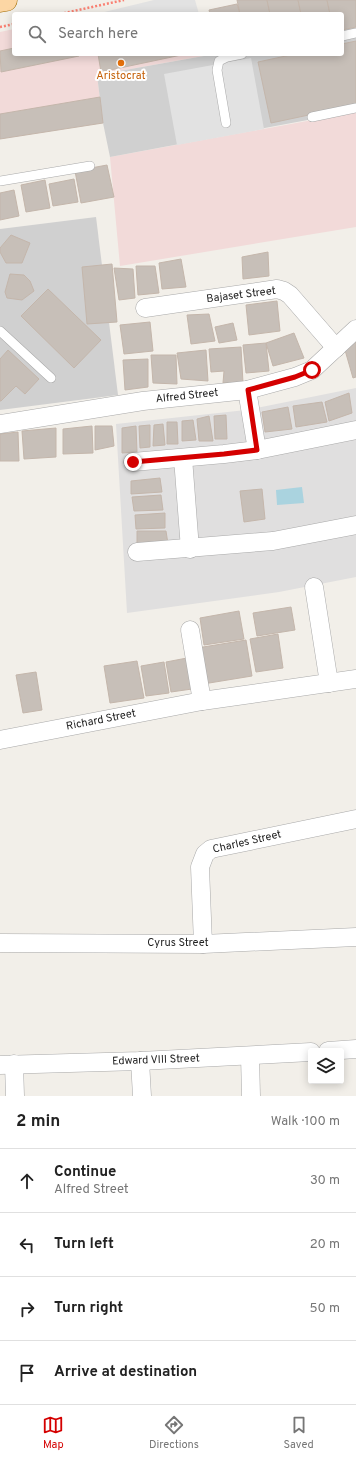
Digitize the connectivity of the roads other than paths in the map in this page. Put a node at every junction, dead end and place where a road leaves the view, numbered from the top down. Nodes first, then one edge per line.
1 (6, 0) edge
2 (0, 1) edge
3 (356, 33) edge
4 (344, 36) edge
5 (232, 56) edge
6 (356, 108) edge
7 (312, 118) dead end
8 (226, 123) dead end
9 (90, 166) dead end
10 (0, 181) edge
11 (145, 308) dead end
12 (356, 329) edge
13 (0, 331) edge
14 (336, 348) junction
15 (51, 378) dead end
16 (248, 390) junction
17 (0, 424) edge
18 (356, 430) edge
19 (257, 450) junction
20 (183, 458) junction
21 (133, 462) dead end
22 (356, 525) edge
23 (190, 549) junction
24 (138, 552) dead end
25 (314, 587) dead end
26 (190, 630) dead end
27 (356, 679) edge
28 (329, 683) junction
29 (202, 700) junction
30 (0, 740) edge
31 (356, 819) edge
32 (356, 937) edge
33 (0, 943) edge
34 (203, 944) junction
35 (356, 1049) edge
36 (344, 1050) edge
37 (308, 1052) edge
38 (250, 1056) junction
39 (140, 1061) junction
40 (7, 1064) edge
41 (15, 1096) edge
42 (142, 1096) edge
43 (250, 1096) edge

1 - 2 main road
3 - 4 lane
5 - 8 lane
6 - 7 lane
9 - 10 lane
11 - 14 street, Bajaset Street
12 - 14 street, Alfred Street
13 - 15 lane
14 - 16 street, Alfred Street
16 - 17 street, Alfred Street
16 - 19 street
18 - 19 street
19 - 20 street
20 - 21 street
20 - 23 street
22 - 23 street
23 - 24 street
25 - 28 street
26 - 29 street
27 - 28 street, Richard Street
28 - 29 street, Richard Street
29 - 30 street, Richard Street
31 - 34 street, Charles Street
32 - 34 street, Cyrus Street
33 - 34 street, Cyrus Street
35 - 36 street
37 - 38 street, Edward VIII Street
38 - 39 street, Edward VIII Street
38 - 43 street
39 - 40 street, Edward VIII Street
39 - 42 street
40 - 41 street

